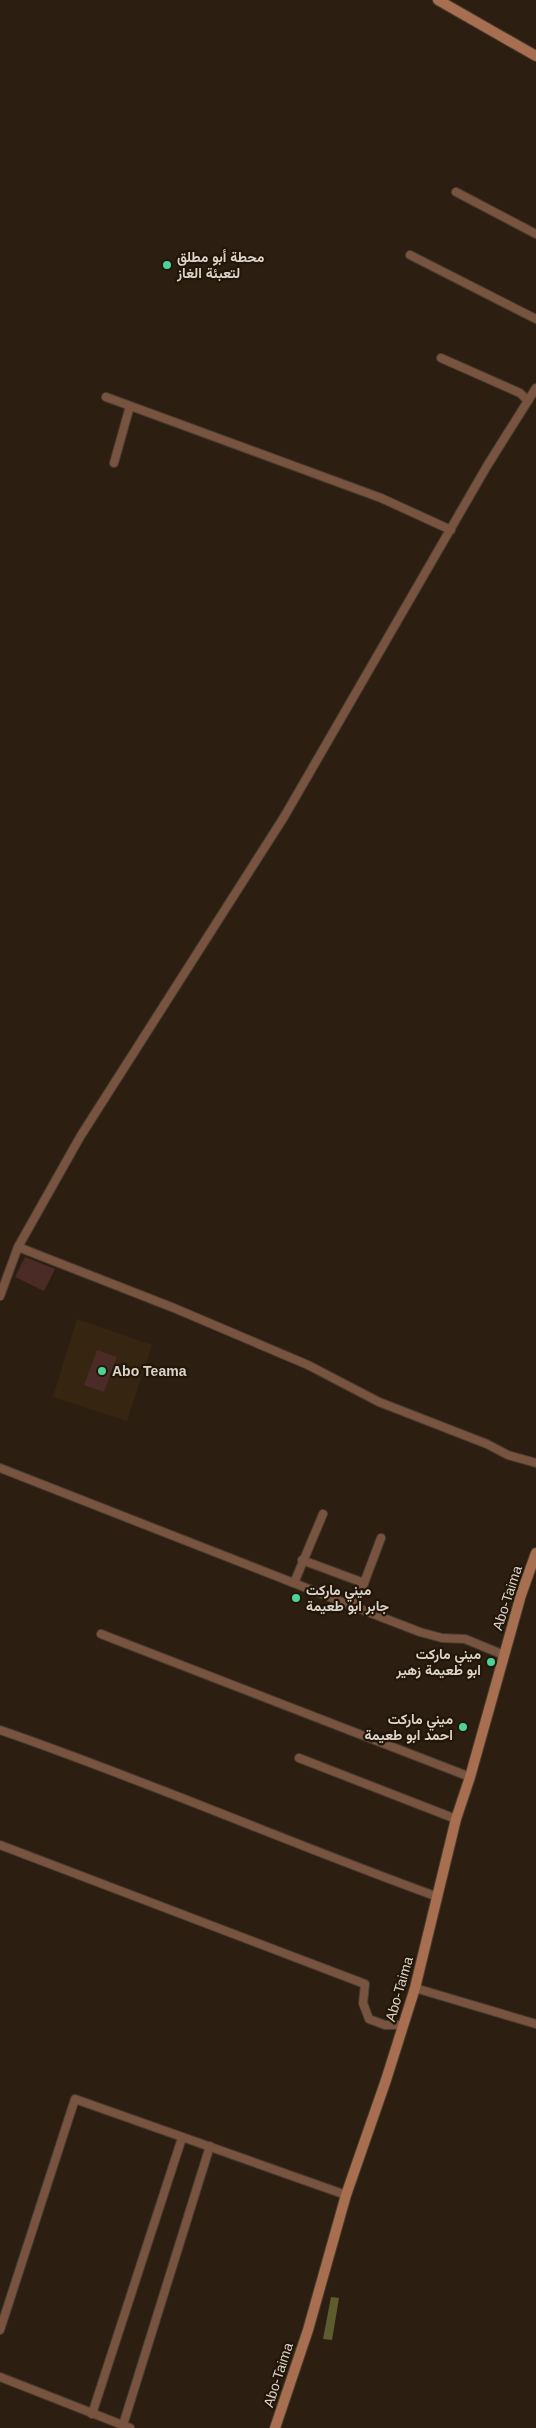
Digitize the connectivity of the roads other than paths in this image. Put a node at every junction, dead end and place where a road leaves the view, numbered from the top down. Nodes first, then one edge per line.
1 (438, 0) edge
2 (536, 56) edge
3 (456, 192) dead end
4 (536, 234) edge
5 (410, 255) dead end
6 (536, 319) edge
7 (440, 358) dead end
8 (536, 388) edge
9 (106, 397) dead end
10 (528, 401) junction
11 (130, 406) junction
12 (114, 463) dead end
13 (451, 530) junction
14 (18, 1247) junction
15 (0, 1296) edge
16 (536, 1464) edge
17 (0, 1468) edge
18 (323, 1514) dead end
19 (382, 1538) dead end
20 (536, 1553) edge
21 (302, 1560) junction
22 (294, 1583) junction
23 (364, 1583) junction
24 (355, 1608) junction
25 (101, 1634) dead end
26 (504, 1655) junction
27 (0, 1730) edge
28 (298, 1758) dead end
29 (470, 1777) junction
30 (456, 1819) junction
31 (0, 1845) edge
32 (438, 1897) junction
33 (414, 1988) junction
34 (536, 2024) edge
35 (403, 2025) junction
36 (182, 2138) junction
37 (210, 2146) junction
38 (346, 2195) junction
39 (0, 2330) edge
40 (0, 2377) edge
41 (92, 2414) junction
42 (127, 2427) edge
43 (275, 2428) edge

1 - 2 street
3 - 4 street
5 - 6 street
7 - 10 street
8 - 10 street
9 - 11 street
10 - 13 street
11 - 12 street
11 - 13 street
13 - 14 street
14 - 15 street
14 - 16 street
17 - 22 street
18 - 21 street
19 - 23 street
20 - 26 street, Abo-Taima
21 - 22 street
21 - 23 street
22 - 24 street
23 - 24 street
24 - 26 street
25 - 29 street
26 - 29 street, Abo-Taima
27 - 32 street
28 - 30 street
29 - 30 street, Abo-Taima
30 - 32 street, Abo-Taima
31 - 35 street
32 - 33 street, Abo-Taima
33 - 34 street
33 - 35 street, Abo-Taima
35 - 38 street, Abo-Taima
36 - 37 street
36 - 39 street
36 - 41 street
37 - 38 street
37 - 42 street
38 - 43 street, Abo-Taima
40 - 41 street
41 - 42 street

